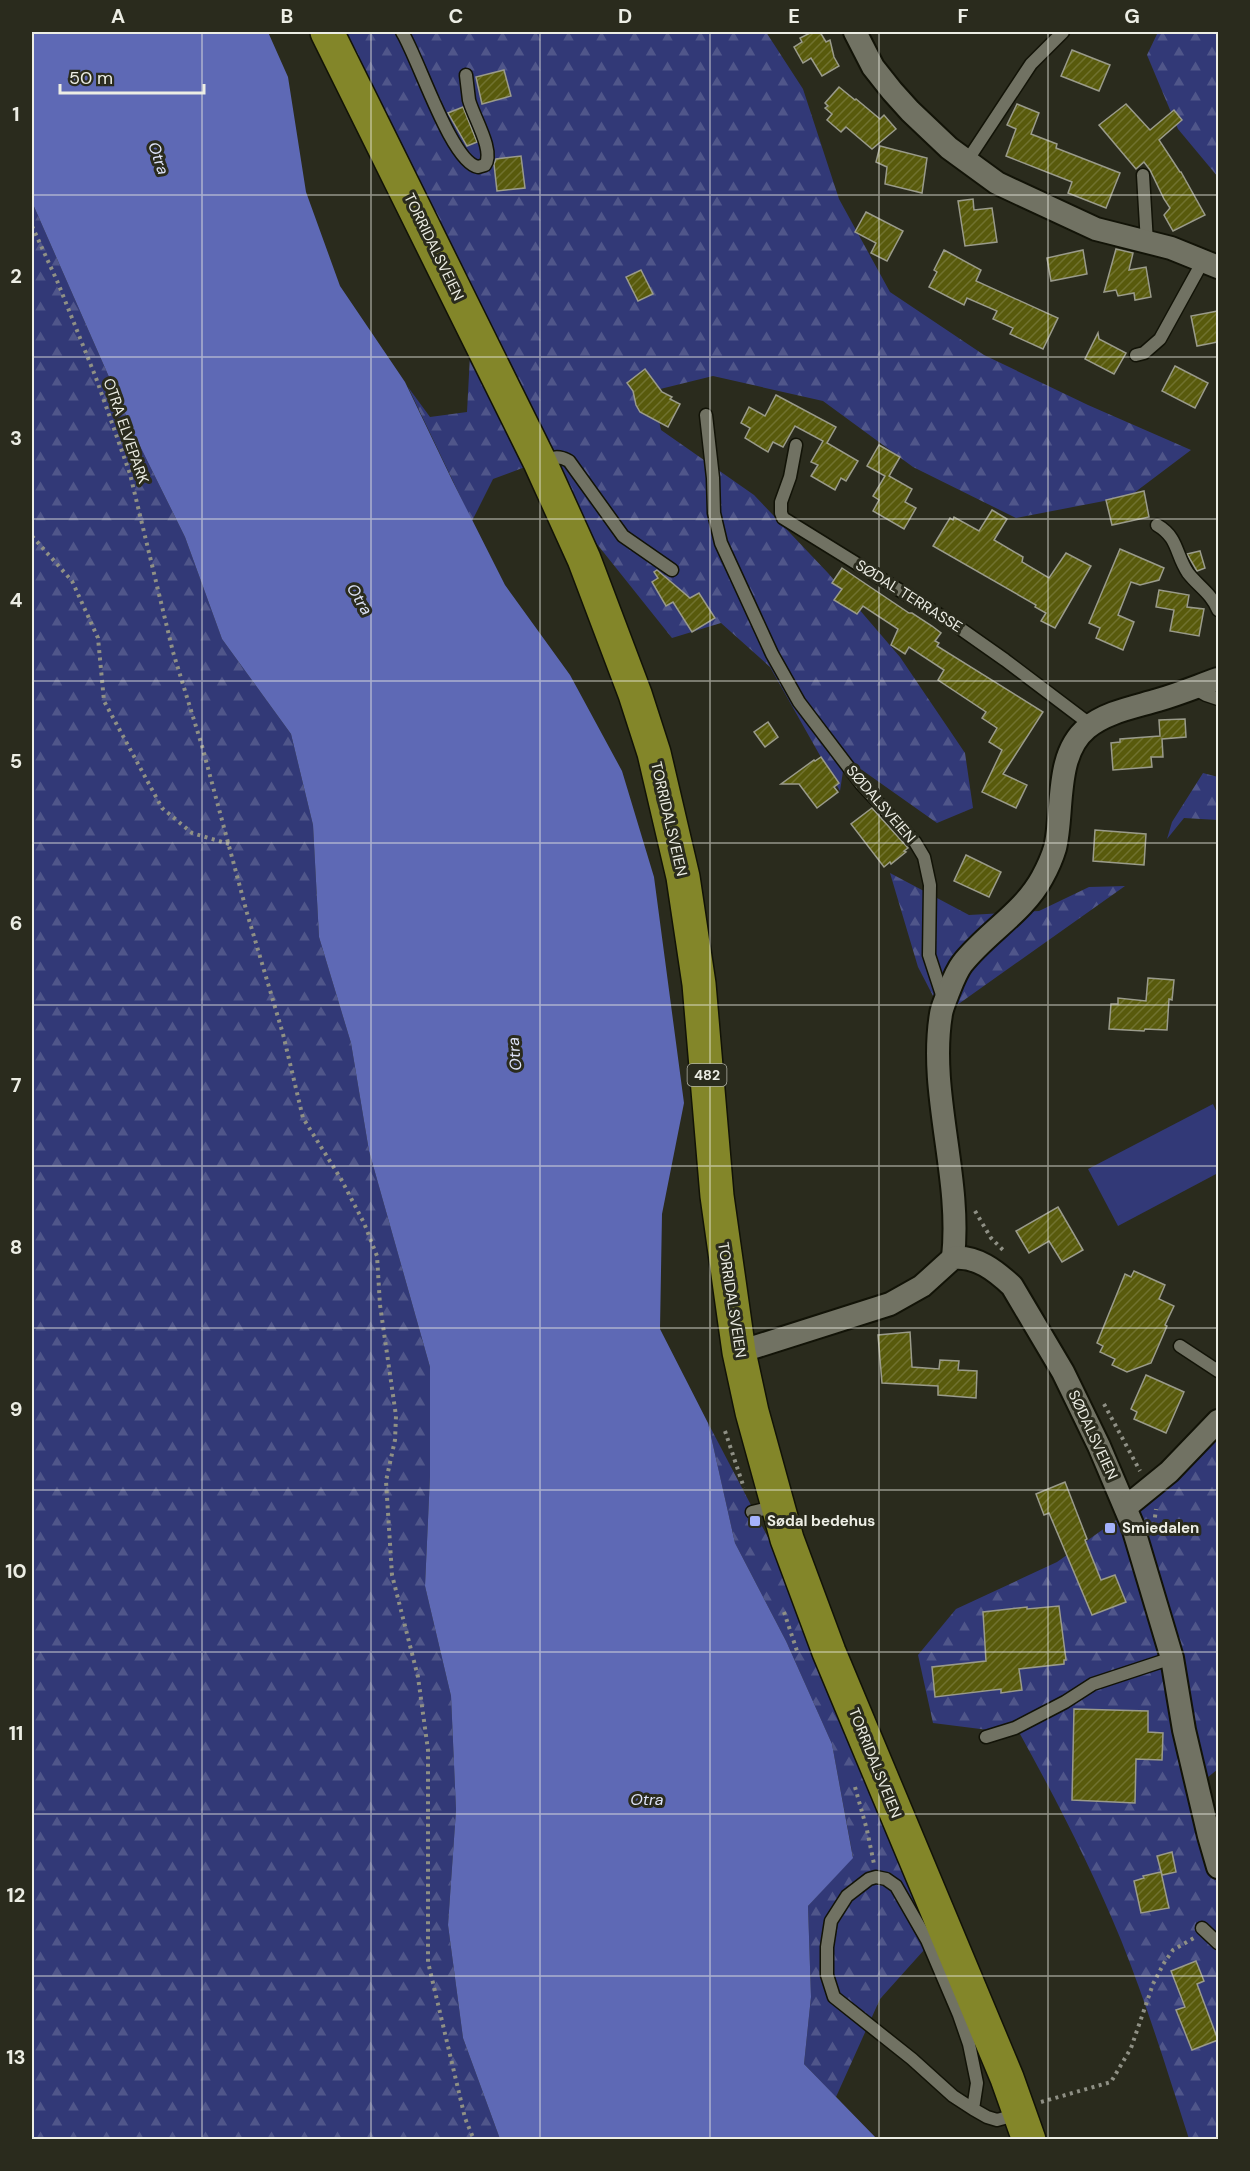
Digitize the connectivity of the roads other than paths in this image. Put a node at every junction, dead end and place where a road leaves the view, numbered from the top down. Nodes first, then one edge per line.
1 (327, 32) edge
2 (402, 32) edge
3 (855, 32) edge
4 (1063, 32) edge
5 (466, 75) dead end
6 (967, 161) junction
7 (1143, 175) dead end
8 (1147, 243) junction
9 (1211, 264) edge
10 (1136, 355) dead end
11 (706, 415) dead end
12 (796, 446) dead end
13 (540, 462) junction
14 (1157, 525) dead end
15 (672, 570) dead end
16 (1218, 610) edge
17 (1218, 682) edge
18 (1091, 725) junction
19 (944, 1002) junction
20 (953, 1258) junction
21 (1180, 1346) dead end
22 (739, 1352) junction
23 (1218, 1371) edge
24 (1218, 1421) edge
25 (1126, 1508) junction
26 (1172, 1658) junction
27 (986, 1737) dead end
28 (1218, 1867) edge
29 (1202, 1928) road end
30 (1218, 1943) edge
31 (973, 2109) junction
32 (1024, 2127) edge

1 - 13 main road, TORRIDALSVEIEN / 482
2 - 5 lane
3 - 6 street
4 - 6 lane
6 - 8 street
7 - 8 lane
8 - 9 street
9 - 10 lane
11 - 19 lane, SØDALSVEIEN
12 - 18 lane, SØDAL TERRASSE
13 - 15 lane
13 - 22 main road, TORRIDALSVEIEN / 482
14 - 16 lane
17 - 18 street
18 - 19 street
19 - 20 street, SØDALSVEIEN
20 - 22 street
20 - 25 street, SØDALSVEIEN
21 - 23 lane
22 - 32 main road, TORRIDALSVEIEN / 482
24 - 25 street
25 - 26 street, SØDALSVEIEN
26 - 27 lane
26 - 28 street, SØDALSVEIEN
29 - 30 lane
31 - 31 lane
31 - 32 lane

